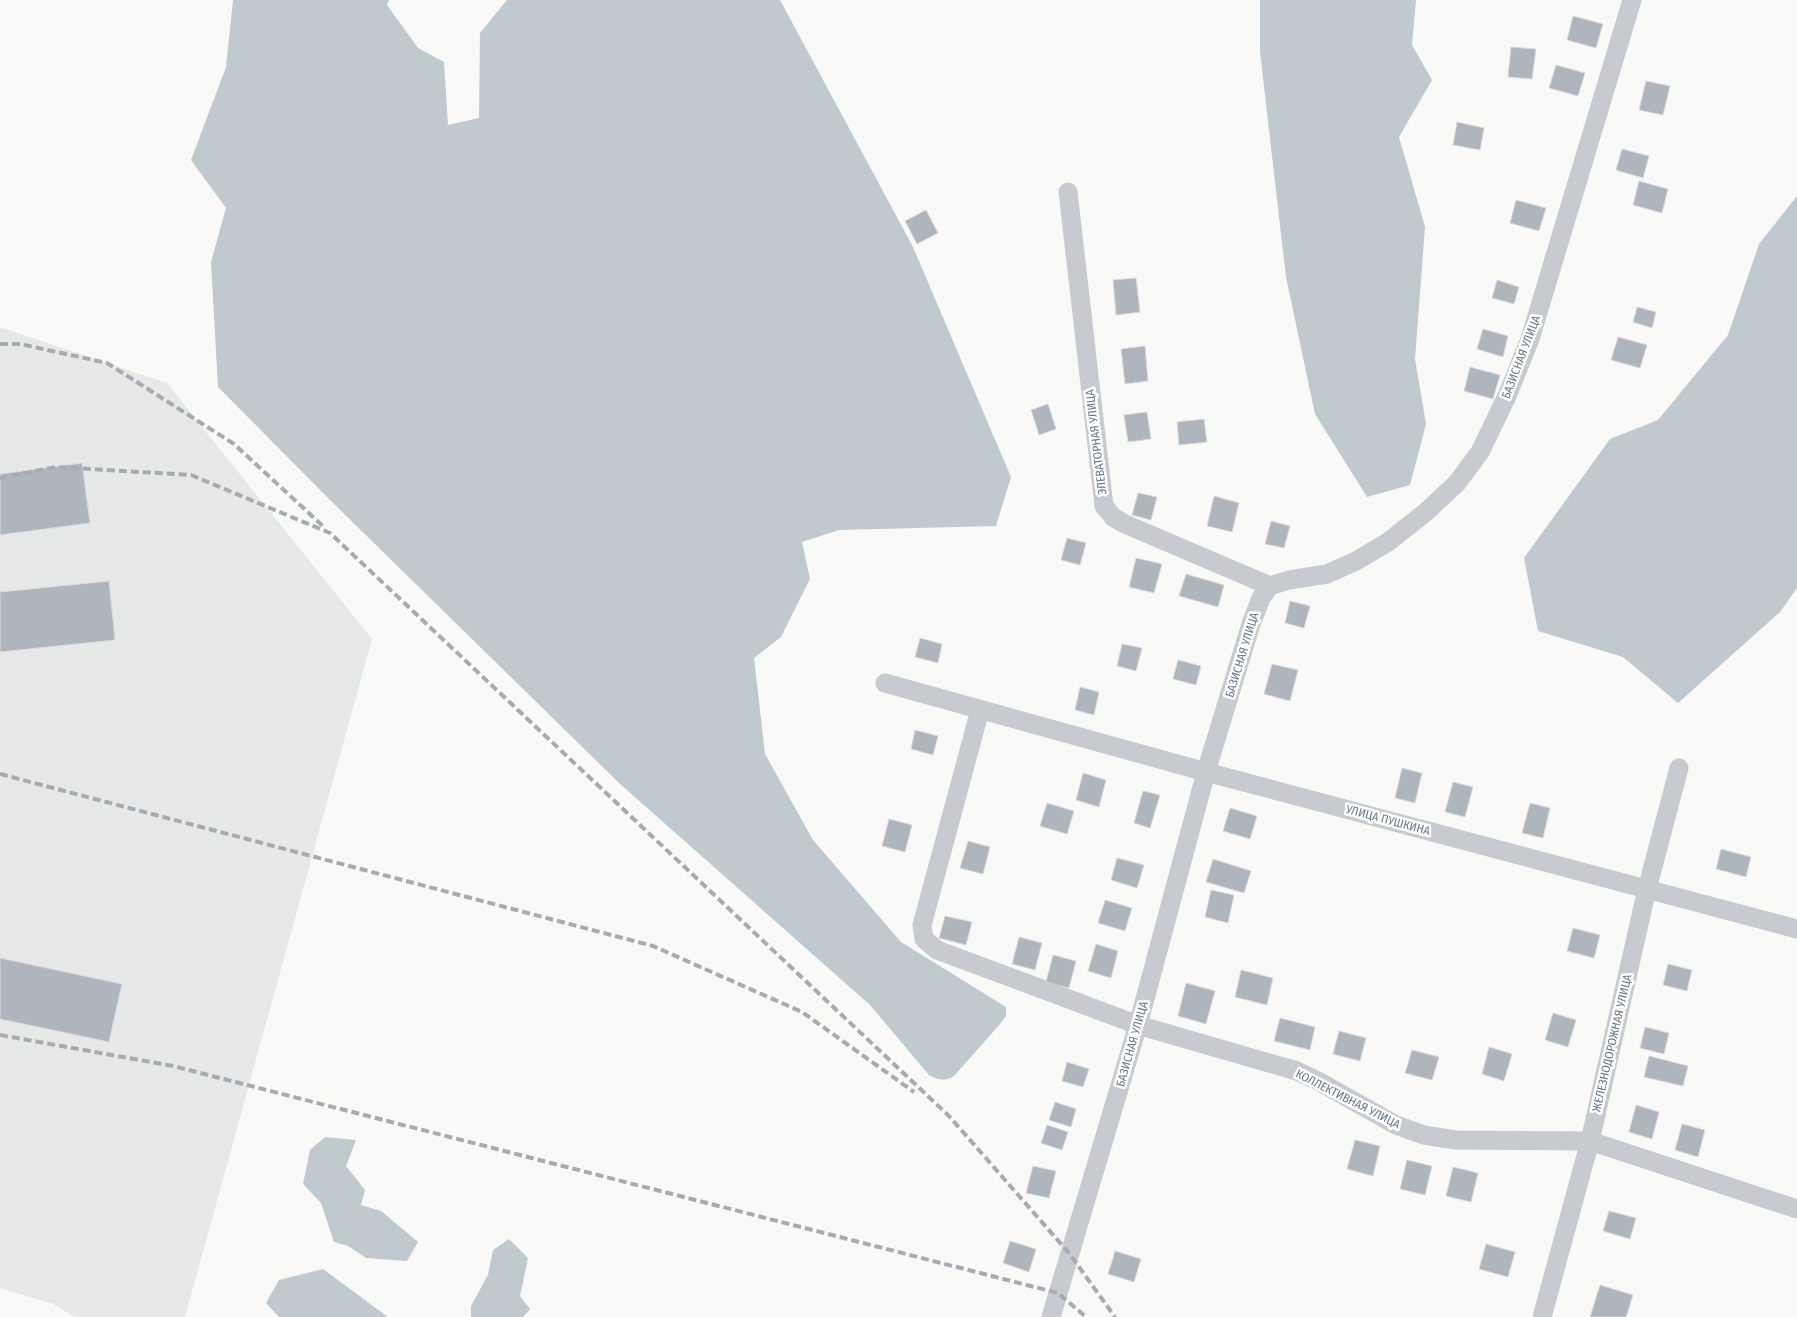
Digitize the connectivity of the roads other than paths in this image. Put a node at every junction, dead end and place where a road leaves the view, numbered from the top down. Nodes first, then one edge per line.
1 (1632, 0) edge
2 (1068, 192) dead end
3 (1270, 586) junction
4 (885, 683) dead end
5 (980, 710) junction
6 (1678, 768) dead end
7 (1206, 772) junction
8 (1647, 889) junction
9 (1797, 929) edge
10 (1138, 1025) junction
11 (1590, 1141) junction
12 (1797, 1209) edge
13 (1051, 1317) edge
14 (1542, 1317) edge

1 - 3 street, БАЗИСНАЯ УЛИЦА
2 - 3 street, ЭЛЕВАТОРНАЯ УЛИЦА
3 - 7 street, БАЗИСНАЯ УЛИЦА
4 - 5 street, УЛИЦА ПУШКИНА
5 - 7 street, УЛИЦА ПУШКИНА
5 - 10 street, КОЛЛЕКТИВНАЯ УЛИЦА
6 - 8 street, ЖЕЛЕЗНОДОРОЖНАЯ УЛИЦА
7 - 8 street, УЛИЦА ПУШКИНА
7 - 10 street, БАЗИСНАЯ УЛИЦА
8 - 9 street, УЛИЦА ПУШКИНА
8 - 11 street, ЖЕЛЕЗНОДОРОЖНАЯ УЛИЦА
10 - 11 street, КОЛЛЕКТИВНАЯ УЛИЦА
10 - 13 street, БАЗИСНАЯ УЛИЦА
11 - 12 street, КОЛЛЕКТИВНАЯ УЛИЦА
11 - 14 street, ЖЕЛЕЗНОДОРОЖНАЯ УЛИЦА

